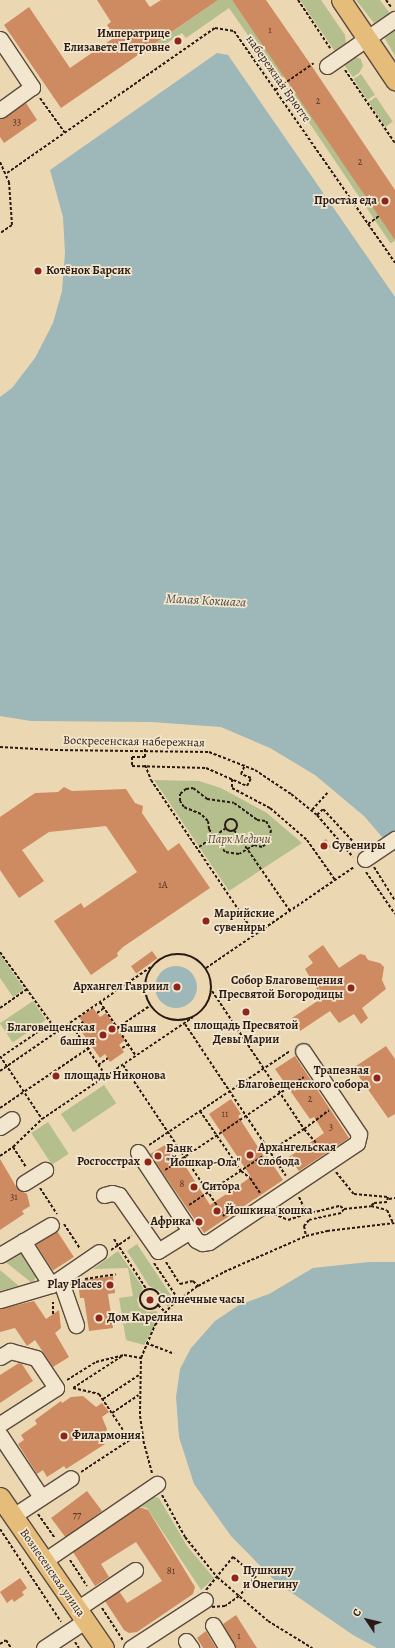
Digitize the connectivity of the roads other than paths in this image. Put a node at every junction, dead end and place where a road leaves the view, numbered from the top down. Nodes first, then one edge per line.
1 (341, 0) edge
2 (395, 19) edge
3 (367, 38) junction
4 (0, 39) edge
5 (326, 63) road end
6 (395, 80) edge
7 (0, 110) edge
8 (395, 839) edge
9 (367, 859) road end
10 (303, 1051) road end
11 (138, 1152) road end
12 (104, 1195) dead end
13 (51, 1225) dead end
14 (190, 1231) junction
15 (23, 1241) junction
16 (0, 1255) edge
17 (94, 1256) road end
18 (58, 1282) junction
19 (0, 1300) edge
20 (76, 1325) dead end
21 (0, 1357) edge
22 (0, 1424) edge
23 (0, 1435) edge
24 (71, 1478) road end
25 (157, 1484) road end
26 (0, 1497) edge
27 (41, 1497) junction
28 (13, 1516) junction
29 (44, 1561) junction
30 (135, 1570) dead end
31 (205, 1600) dead end
32 (81, 1615) junction
33 (213, 1624) dead end
34 (44, 1648) edge
35 (104, 1648) edge
36 (131, 1648) edge
37 (228, 1648) edge

1 - 3 main road
2 - 3 street
3 - 5 street
3 - 6 main road
4 - 7 street
8 - 9 street, bridge
10 - 14 street
11 - 14 street
12 - 14 street
13 - 15 street
15 - 16 street
15 - 18 street
17 - 18 street
18 - 19 street
18 - 20 street
21 - 22 street
23 - 27 street
24 - 27 street
25 - 29 street
26 - 28 main road, Вознесенская улица
27 - 28 street
28 - 29 main road, Вознесенская улица
29 - 32 main road, Вознесенская улица
30 - 32 street
31 - 36 street
32 - 34 street
32 - 35 main road, Вознесенская улица
33 - 37 street

